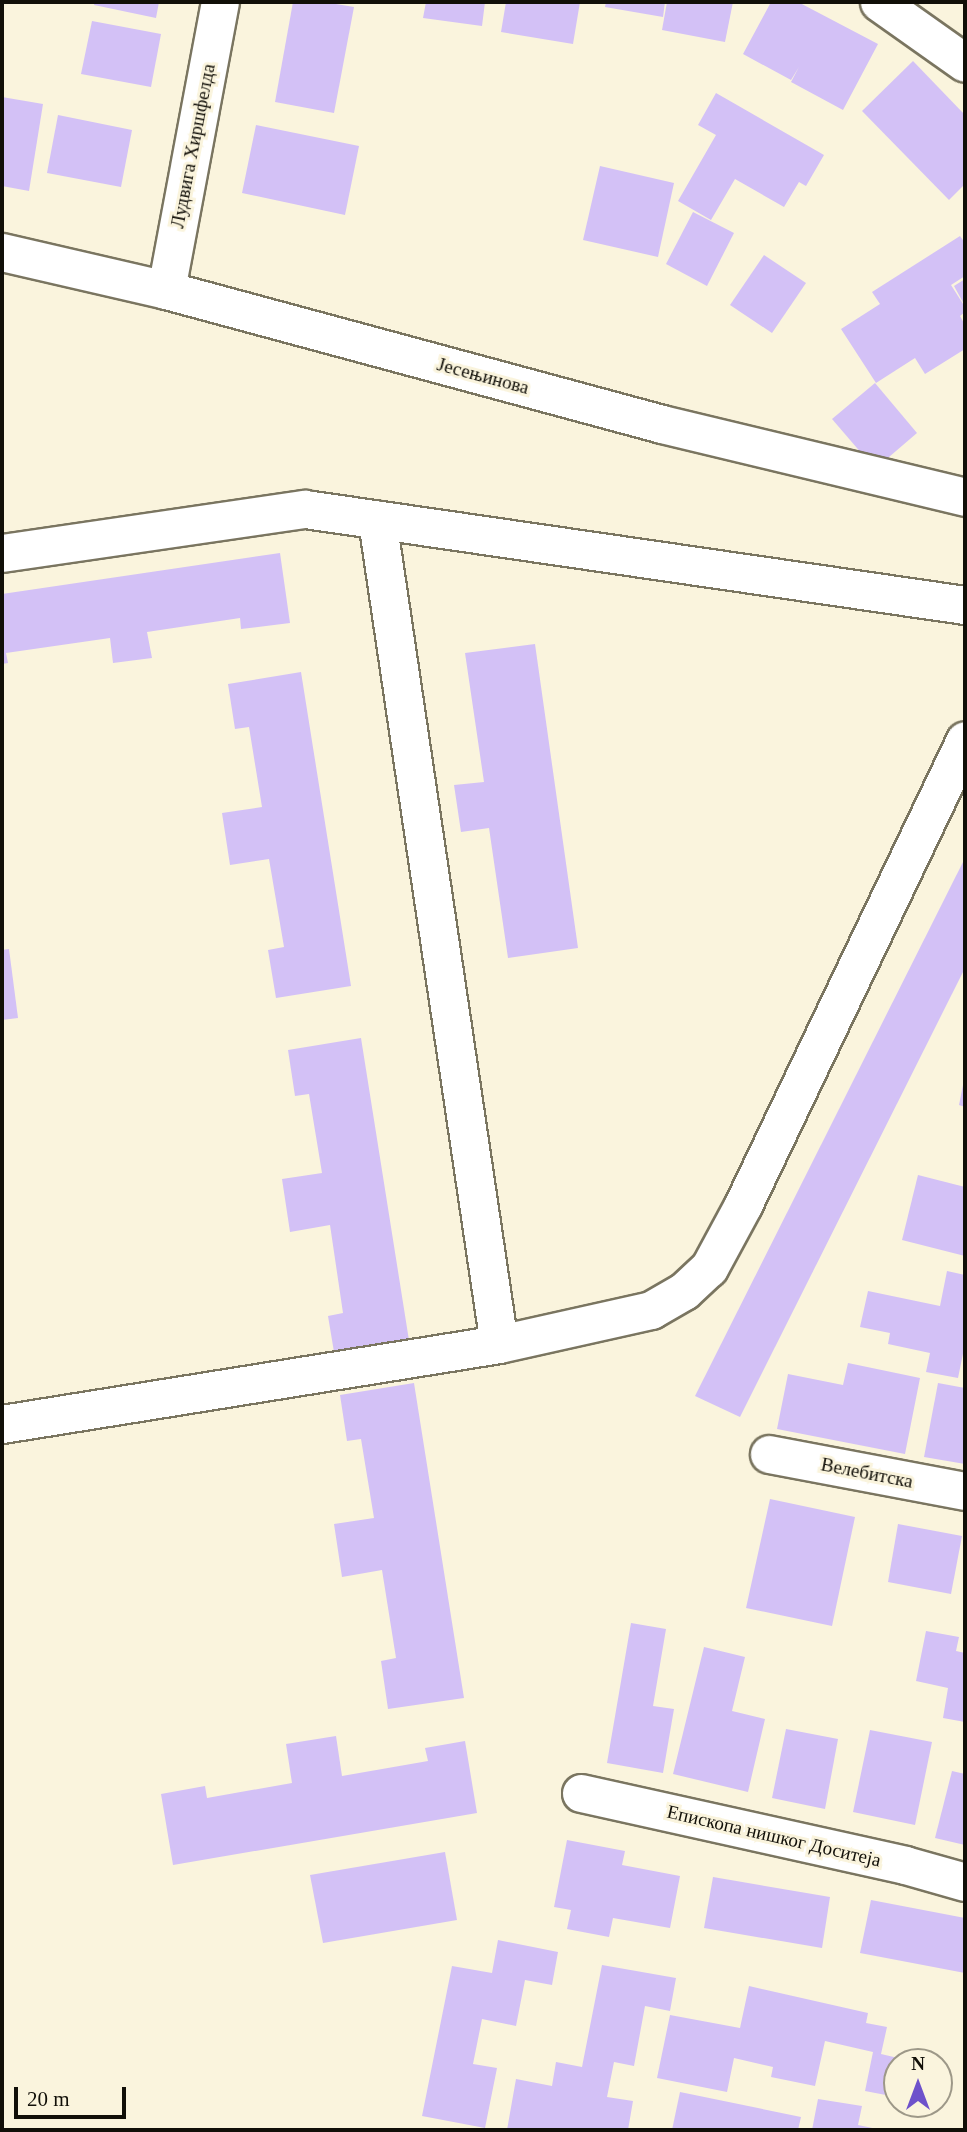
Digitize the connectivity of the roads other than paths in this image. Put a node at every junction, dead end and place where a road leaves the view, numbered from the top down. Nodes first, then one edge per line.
1 (220, 2) edge
2 (879, 2) edge
3 (965, 63) edge
4 (2, 252) edge
5 (166, 290) junction
6 (965, 497) edge
7 (377, 520) junction
8 (2, 553) edge
9 (965, 605) edge
10 (965, 740) edge
11 (499, 1344) junction
12 (2, 1423) edge
13 (769, 1454) dead end
14 (965, 1491) edge
15 (582, 1793) dead end
16 (965, 1882) edge

1 - 5 street, Лудвига Хиршфелда
2 - 3 street
4 - 5 street, Јесењинова
5 - 6 street, Јесењинова
7 - 8 street
7 - 9 street
7 - 11 street
10 - 11 street
11 - 12 street
13 - 14 street, Велебитска
15 - 16 street, Епископа нишког Доситеја

